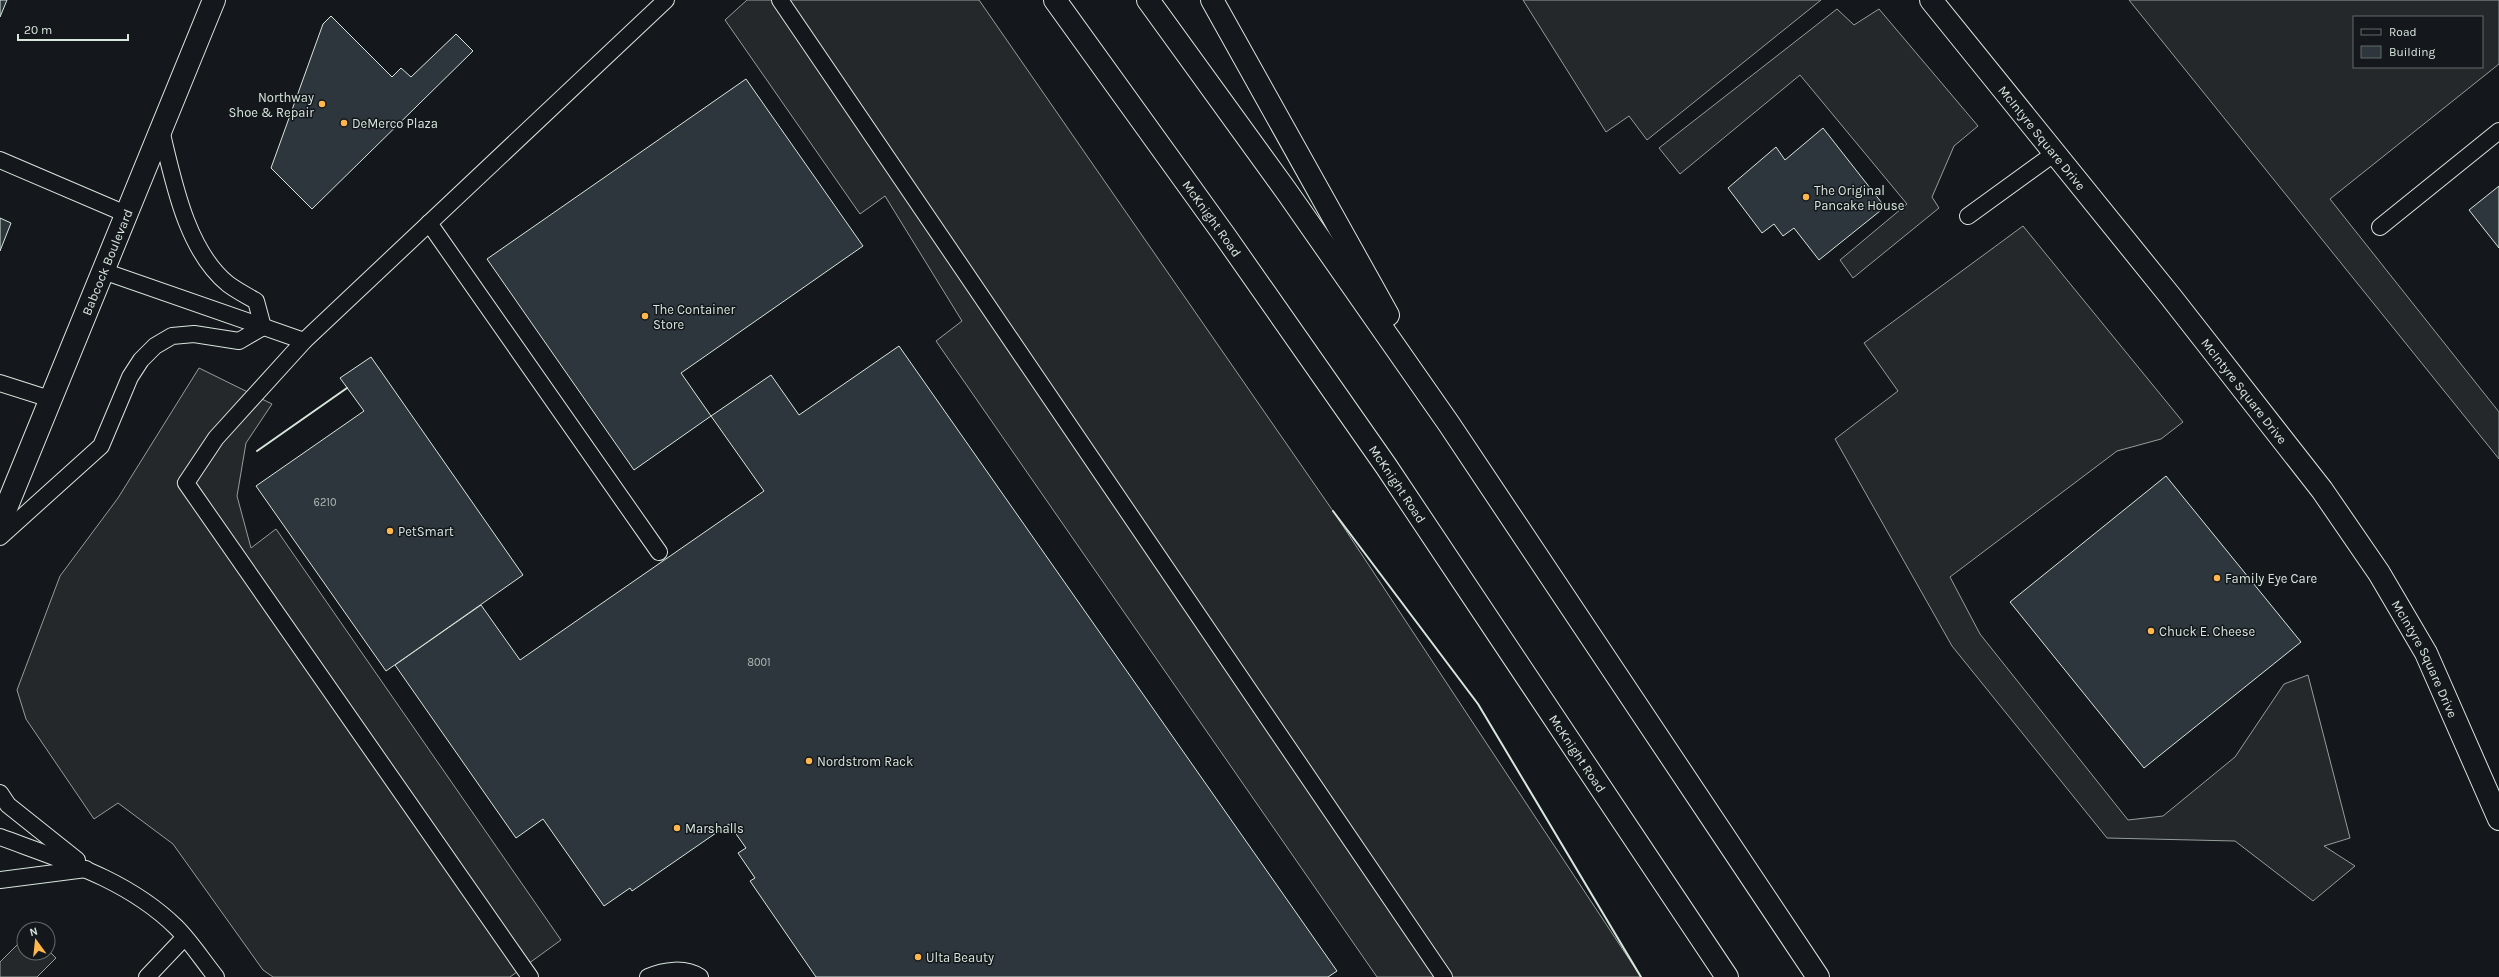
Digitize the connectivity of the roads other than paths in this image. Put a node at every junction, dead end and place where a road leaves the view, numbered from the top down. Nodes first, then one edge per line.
1 (214, 0) edge
2 (666, 0) edge
3 (780, 0) edge
4 (1054, 0) edge
5 (1148, 0) edge
6 (1212, 0) edge
7 (1931, 0) edge
8 (161, 130) junction
9 (2499, 132) edge
10 (2055, 153) junction
11 (0, 160) edge
12 (126, 214) junction
13 (1968, 216) dead end
14 (429, 223) junction
15 (2380, 228) dead end
16 (103, 271) junction
17 (263, 327) junction
18 (304, 341) junction
19 (0, 383) edge
20 (50, 400) junction
21 (1449, 424) junction
22 (0, 523) edge
23 (0, 537) edge
24 (659, 552) dead end
25 (0, 793) edge
26 (2499, 819) edge
27 (0, 837) edge
28 (87, 869) junction
29 (0, 880) edge
30 (184, 938) junction
31 (147, 977) edge
32 (216, 977) edge
33 (530, 977) edge
34 (648, 977) edge
35 (700, 977) edge
36 (1444, 977) edge
37 (1727, 977) edge
38 (1818, 977) edge

1 - 8 main road, Babcock Boulevard
2 - 14 lane
3 - 36 lane
4 - 37 main road, McKnight Road
5 - 21 main road
6 - 21 main road
7 - 10 main road, McIntyre Square Drive
8 - 12 main road, Babcock Boulevard
8 - 17 lane
9 - 15 lane
10 - 13 lane
10 - 26 main road, McIntyre Square Drive
11 - 12 lane
12 - 16 main road, Babcock Boulevard
14 - 18 lane
14 - 24 lane
16 - 17 lane
16 - 20 main road, Babcock Boulevard
17 - 18 lane
17 - 23 lane
18 - 33 lane
19 - 20 lane
20 - 22 main road, Babcock Boulevard
21 - 38 main road
25 - 28 lane
27 - 28 lane
28 - 29 lane
28 - 30 lane
30 - 31 lane
30 - 32 lane
34 - 35 lane

